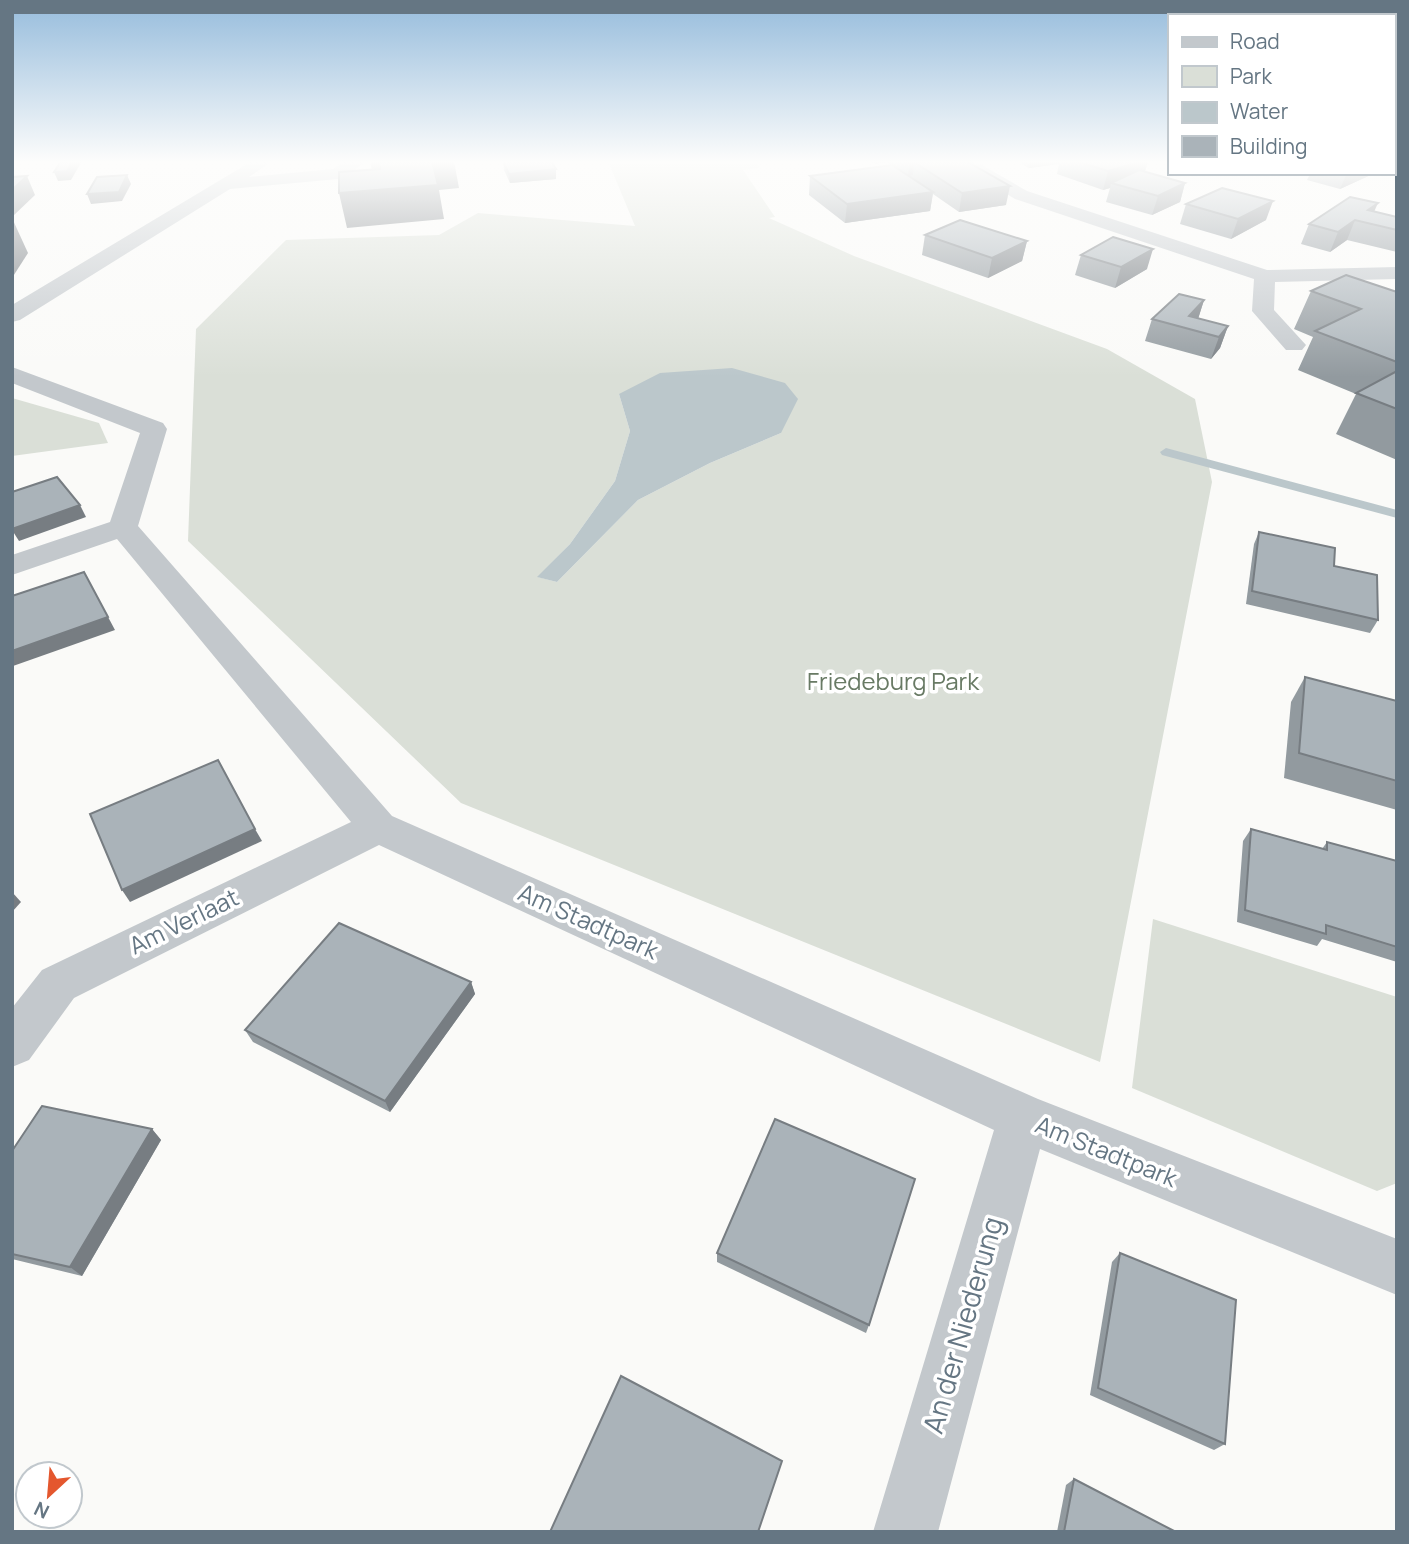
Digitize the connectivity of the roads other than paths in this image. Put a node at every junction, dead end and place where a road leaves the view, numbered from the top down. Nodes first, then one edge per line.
1 (146, 233) edge
2 (1136, 233) edge
3 (1397, 273) edge
4 (1265, 276) junction
5 (12, 315) edge
6 (1294, 345) dead end
7 (12, 374) edge
8 (123, 527) junction
9 (12, 566) edge
10 (377, 827) junction
11 (12, 1045) edge
12 (1023, 1118) junction
13 (1397, 1267) edge
14 (905, 1532) edge

1 - 5 street
2 - 4 street
3 - 4 street
4 - 6 street
7 - 8 street
8 - 9 street
8 - 10 street, Am Stadtpark
10 - 11 street, Am Verlaat
10 - 12 street, Am Stadtpark
12 - 13 street, Am Stadtpark
12 - 14 street, An der Niederung

